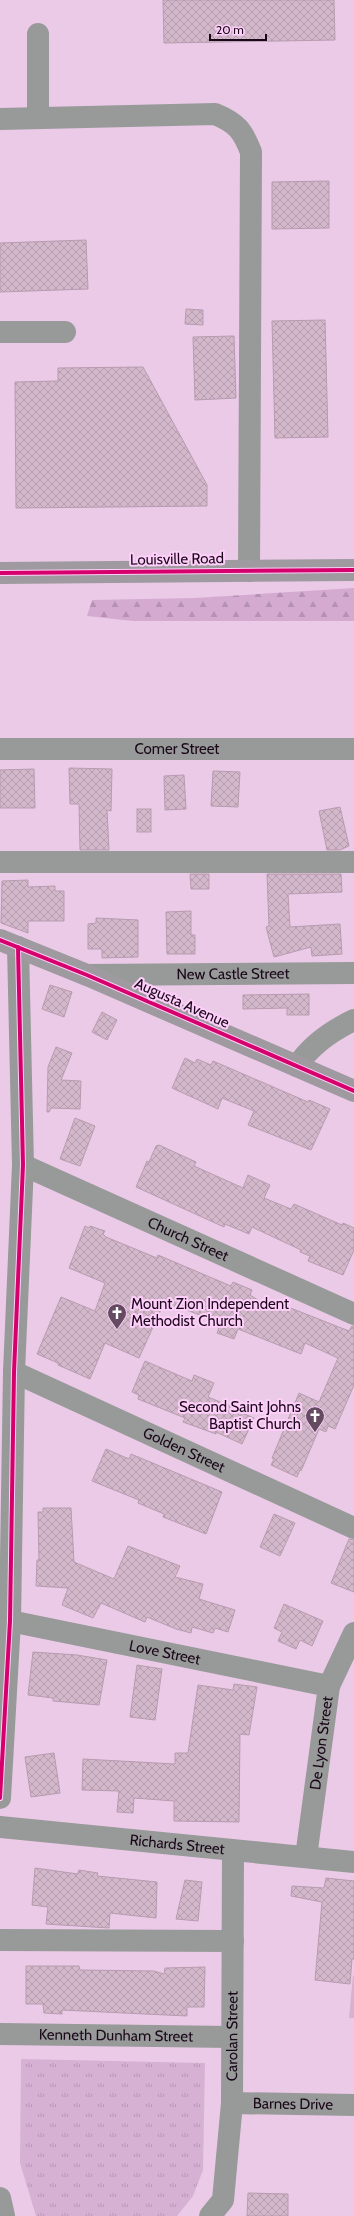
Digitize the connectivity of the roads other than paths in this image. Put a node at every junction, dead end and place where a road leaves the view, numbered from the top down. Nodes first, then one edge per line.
1 (38, 34) dead end
2 (38, 118) junction
3 (0, 119) edge
4 (0, 332) edge
5 (65, 332) dead end
6 (354, 570) edge
7 (249, 571) junction
8 (0, 573) edge
9 (0, 749) edge
10 (354, 749) edge
11 (0, 862) edge
12 (354, 862) edge
13 (9, 943) edge
14 (354, 974) edge
15 (87, 975) junction
16 (354, 1020) edge
17 (297, 1066) junction
18 (354, 1091) edge
19 (23, 1166) junction
20 (354, 1314) edge
21 (14, 1372) junction
22 (354, 1528) edge
23 (5, 1621) edge
24 (354, 1633) edge
25 (330, 1686) junction
26 (0, 1798) edge
27 (0, 1827) edge
28 (233, 1851) junction
29 (306, 1857) junction
30 (354, 1862) edge
31 (0, 1940) edge
32 (232, 1942) junction
33 (0, 2034) edge
34 (232, 2038) junction
35 (232, 2103) junction
36 (354, 2105) edge
37 (0, 2198) edge
38 (4, 2216) edge
39 (210, 2216) edge

1 - 2 street
2 - 3 street
2 - 7 street
4 - 5 street
6 - 7 main road, Louisville Road
7 - 8 main road, Louisville Road
9 - 10 street, Comer Street
11 - 12 street
13 - 15 main road, Augusta Avenue
13 - 19 street
14 - 15 street, New Castle Street
15 - 17 main road, Augusta Avenue
16 - 17 street
17 - 18 main road, Augusta Avenue
19 - 20 street, Church Street
19 - 21 street
21 - 22 street, Golden Street
21 - 23 street
23 - 25 street, Love Street
23 - 26 street
24 - 25 street, De Lyon Street
25 - 29 street, De Lyon Street
27 - 28 street, Richards Street
28 - 29 street, Richards Street
28 - 32 street, Carolan Street
29 - 30 street, Richards Street
31 - 32 street
32 - 34 street, Carolan Street
33 - 34 street, Kenneth Dunham Street
34 - 35 street, Carolan Street
35 - 36 street, Barnes Drive
35 - 39 street, Carolan Street
37 - 38 street

